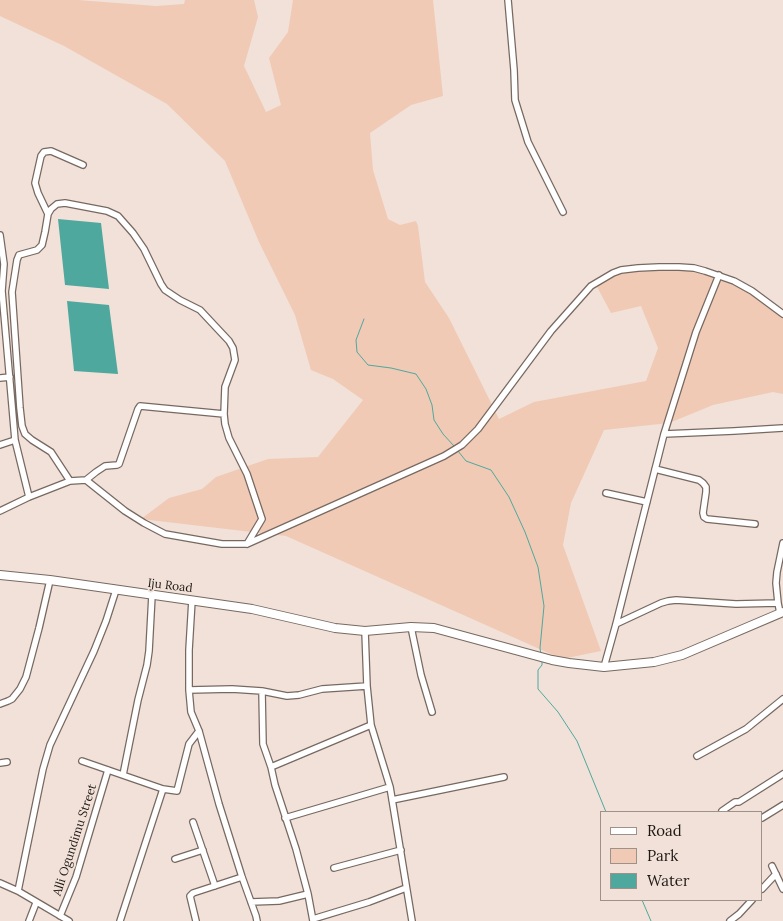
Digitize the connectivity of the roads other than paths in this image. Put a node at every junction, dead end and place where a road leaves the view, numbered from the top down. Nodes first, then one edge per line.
1 (508, 0) edge
2 (83, 165) dead end
3 (563, 212) dead end
4 (48, 214) junction
5 (0, 235) edge
6 (719, 275) junction
7 (783, 314) edge
8 (3, 349) edge
9 (10, 376) junction
10 (0, 378) edge
11 (224, 414) junction
12 (783, 428) edge
13 (664, 434) junction
14 (15, 440) junction
15 (0, 445) edge
16 (655, 469) junction
17 (86, 480) junction
18 (70, 481) junction
19 (606, 493) dead end
20 (29, 497) junction
21 (646, 502) junction
22 (0, 510) edge
23 (755, 524) dead end
24 (783, 543) edge
25 (247, 544) junction
26 (0, 575) edge
27 (50, 580) junction
28 (116, 590) junction
29 (152, 595) junction
30 (192, 600) junction
31 (778, 603) junction
32 (782, 613) edge
33 (616, 624) junction
34 (411, 627) junction
35 (365, 631) junction
36 (604, 667) junction
37 (367, 686) junction
38 (189, 690) junction
39 (262, 691) junction
40 (783, 699) edge
41 (0, 704) edge
42 (432, 712) dead end
43 (371, 725) junction
44 (199, 731) junction
45 (697, 756) dead end
46 (82, 761) dead end
47 (7, 762) dead end
48 (0, 764) edge
49 (272, 767) junction
50 (108, 770) junction
51 (783, 774) edge
52 (123, 775) junction
53 (504, 778) dead end
54 (390, 787) junction
55 (164, 789) junction
56 (392, 800) junction
57 (783, 805) edge
58 (722, 811) dead end
59 (763, 817) edge
60 (286, 818) junction
61 (193, 822) dead end
62 (203, 850) junction
63 (400, 850) junction
64 (175, 859) dead end
65 (772, 866) dead end
66 (334, 868) dead end
67 (776, 874) junction
68 (242, 877) junction
69 (0, 883) edge
70 (215, 886) junction
71 (406, 888) junction
72 (763, 888) edge
73 (783, 889) edge
74 (18, 891) junction
75 (308, 894) junction
76 (751, 901) edge
77 (251, 902) junction
78 (36, 903) junction
79 (60, 916) junction
80 (313, 920) edge
81 (29, 921) edge
82 (69, 921) edge
83 (120, 921) edge
84 (196, 921) edge
85 (257, 921) edge
86 (412, 921) edge
87 (730, 921) edge

1 - 3 street
2 - 4 street
4 - 11 street
4 - 18 street
5 - 8 street
6 - 7 street
6 - 13 street
6 - 25 street
8 - 9 street
9 - 10 street
9 - 14 street
11 - 17 street
11 - 25 street
12 - 13 street
13 - 16 street
14 - 15 street
14 - 20 street
16 - 21 street
16 - 23 street
17 - 18 street
17 - 25 street
18 - 20 street
19 - 21 street
20 - 22 street
21 - 33 street
24 - 31 street
26 - 27 main road, Iju Road
27 - 28 main road, Iju Road
27 - 41 street
28 - 29 main road, Iju Road
28 - 74 street
29 - 30 main road, Iju Road
29 - 52 street
30 - 35 main road, Iju Road
30 - 38 street
31 - 32 street
31 - 33 street
32 - 36 main road, Iju Road
33 - 36 street
34 - 35 main road, Iju Road
34 - 36 main road, Iju Road
34 - 42 street
35 - 37 street
37 - 39 street
37 - 43 street
38 - 39 street
38 - 44 street
39 - 49 street
40 - 45 street
43 - 49 street
43 - 54 street
44 - 55 street
44 - 68 street
46 - 50 street
47 - 48 street
49 - 60 street
50 - 52 street
50 - 79 street, Alli Ogundimu Street
51 - 58 street
52 - 55 street
53 - 56 street
54 - 56 street
54 - 60 street
55 - 83 street
56 - 63 street
57 - 59 street
60 - 75 street
61 - 62 street
62 - 64 street
62 - 70 street
63 - 66 street
63 - 71 street
65 - 67 street
67 - 72 street
67 - 73 street
68 - 70 street
68 - 77 street
69 - 74 street
70 - 84 street
71 - 80 street
71 - 86 street
74 - 78 street
75 - 77 street
75 - 80 street
76 - 87 street
77 - 85 street
78 - 79 street
78 - 81 street
79 - 82 street

